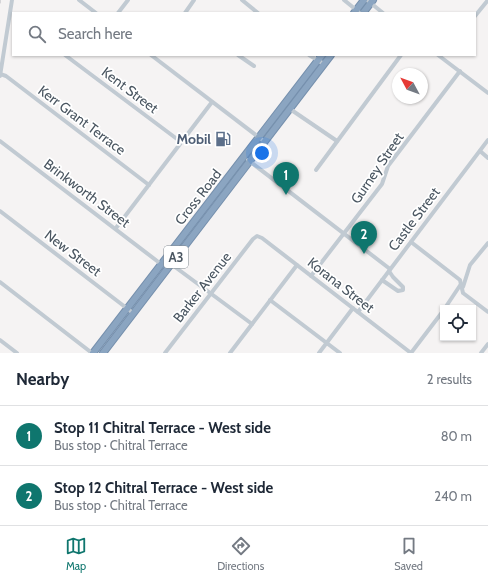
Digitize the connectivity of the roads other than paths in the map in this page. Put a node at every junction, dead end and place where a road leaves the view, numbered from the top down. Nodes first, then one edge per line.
1 (12, 0) edge
2 (79, 0) edge
3 (128, 0) edge
4 (194, 0) edge
5 (242, 0) edge
6 (344, 0) edge
7 (369, 1) edge
8 (487, 4) edge
9 (253, 11) edge
10 (95, 12) edge
11 (119, 12) edge
12 (186, 12) edge
13 (358, 12) edge
14 (383, 12) edge
15 (476, 15) edge
16 (11, 16) edge
17 (66, 56) edge
18 (153, 56) edge
19 (239, 56) edge
20 (330, 56) edge
21 (401, 56) edge
22 (442, 56) edge
23 (318, 57) edge
24 (324, 64) junction
25 (254, 66) dead end
26 (460, 71) junction
27 (0, 75) edge
28 (488, 93) edge
29 (212, 102) junction
30 (290, 109) junction
31 (259, 138) junction
32 (488, 140) edge
33 (0, 141) edge
34 (337, 141) junction
35 (181, 142) junction
36 (265, 142) junction
37 (480, 151) junction
38 (244, 157) junction
39 (488, 158) edge
40 (250, 162) junction
41 (316, 170) dead end
42 (149, 185) junction
43 (0, 212) edge
44 (116, 228) junction
45 (185, 233) junction
46 (194, 233) junction
47 (344, 234) junction
48 (257, 236) joint
49 (188, 241) junction
50 (411, 242) junction
51 (488, 243) edge
52 (161, 264) junction
53 (171, 264) junction
54 (296, 265) junction
55 (390, 270) junction
56 (311, 276) junction
57 (382, 280) junction
58 (0, 282) edge
59 (461, 284) junction
60 (462, 290) junction
61 (211, 294) junction
62 (270, 300) junction
63 (447, 305) edge
64 (127, 308) junction
65 (353, 308) junction
66 (358, 312) junction
67 (488, 312) edge
68 (133, 313) junction
69 (440, 315) edge
70 (252, 324) junction
71 (0, 340) edge
72 (327, 343) junction
73 (488, 344) edge
74 (320, 351) edge
75 (17, 353) edge
76 (93, 353) edge
77 (103, 353) edge
78 (165, 353) edge
79 (230, 353) edge
80 (326, 353) edge
81 (340, 353) edge
82 (411, 353) edge
83 (481, 353) edge

1 - 16 street
2 - 10 street
3 - 11 street
4 - 12 street
5 - 9 street
6 - 13 street
7 - 13 highway
7 - 14 street
8 - 15 street
16 - 27 street
17 - 35 street, Kent Street
18 - 29 street
19 - 25 street
20 - 24 highway, Cross Road / A3
21 - 34 street
22 - 26 street
23 - 24 street
23 - 31 highway, Cross Road / A3
24 - 30 highway, Cross Road / A3
26 - 28 street
26 - 47 street, Gurney Street
27 - 42 street, Kerr Grant Terrace
29 - 31 street
29 - 35 street
30 - 34 street
30 - 36 highway, Cross Road / A3
31 - 36 street
31 - 38 highway, Cross Road / A3
32 - 37 street, Castle Street
33 - 44 street, Brinkworth Street
34 - 41 street
35 - 42 street
36 - 40 highway, Cross Road / A3
37 - 39 street
37 - 50 street, Castle Street
38 - 40 street
38 - 45 highway, Cross Road / A3
40 - 46 highway, Cross Road / A3
40 - 47 street
42 - 44 street
43 - 64 street, New Street
44 - 52 street, Brinkworth Street
45 - 46 highway
45 - 49 highway
45 - 52 highway, Cross Road / A3
46 - 49 highway, Cross Road / A3
47 - 55 street
47 - 56 street, Gurney Street
48 - 54 street, Korana Street
48 - 61 street, Barker Avenue
49 - 53 highway, Cross Road / A3
50 - 55 street, Castle Street
50 - 59 street
51 - 60 street
52 - 64 highway, Cross Road / A3
53 - 61 street
53 - 68 highway, Cross Road / A3
54 - 56 street, Korana Street
54 - 62 street
55 - 57 street, Castle Street
55 - 57 street
56 - 65 street, Korana Street
57 - 66 street, Castle Street
58 - 76 street
59 - 60 street
59 - 63 street
60 - 67 street
61 - 70 street
61 - 78 street, Barker Avenue
62 - 70 street
62 - 72 street
64 - 68 street, New Street
64 - 76 highway, Cross Road / A3
65 - 66 street, Korana Street
65 - 72 street
66 - 82 street, Korana Street
68 - 77 highway, Cross Road / A3
69 - 82 street
70 - 79 street
71 - 75 street
72 - 74 street
72 - 81 street
73 - 83 street
74 - 80 street

